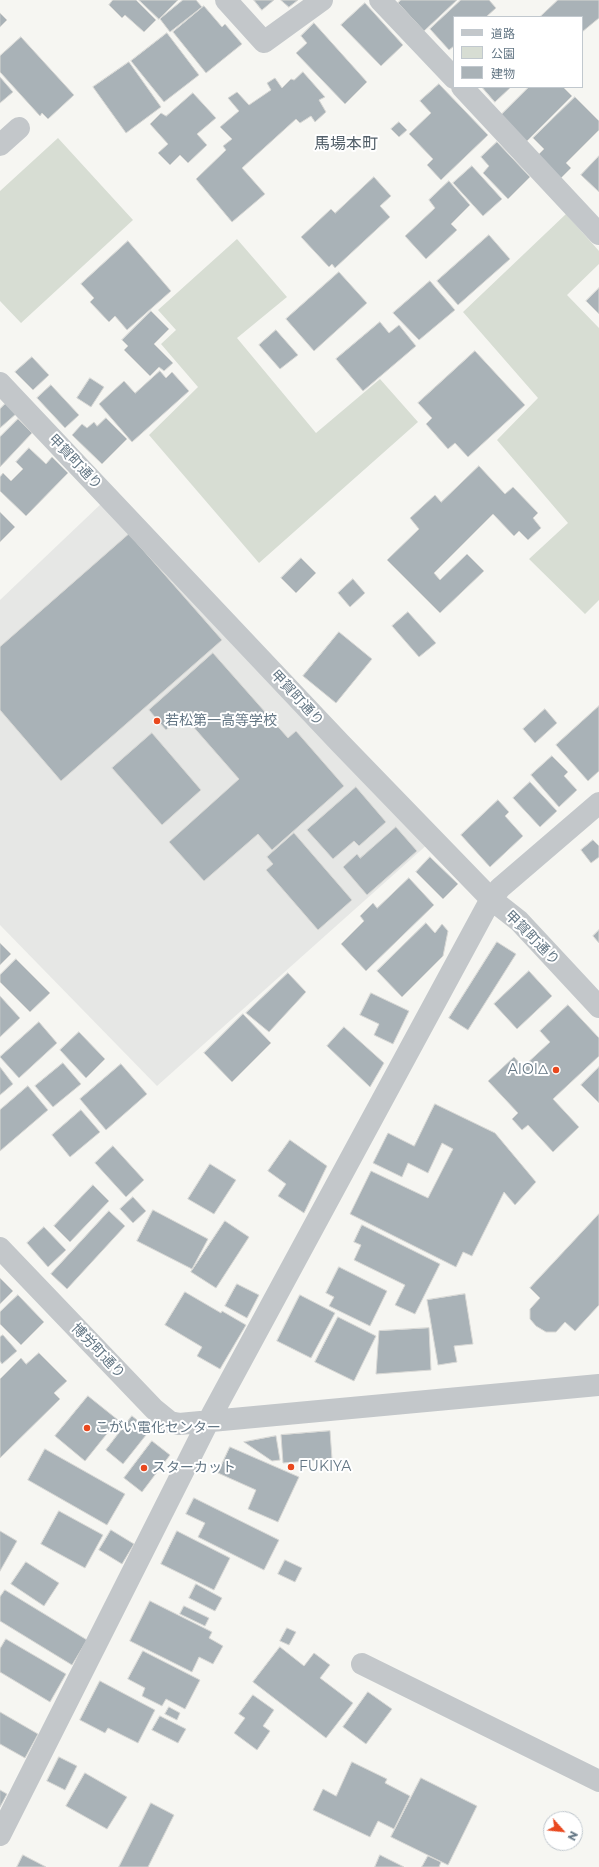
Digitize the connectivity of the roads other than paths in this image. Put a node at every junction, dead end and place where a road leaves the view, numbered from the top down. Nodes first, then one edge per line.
1 (226, 0) edge
2 (322, 0) edge
3 (380, 0) edge
4 (453, 77) edge
5 (463, 88) edge
6 (19, 128) dead end
7 (0, 145) edge
8 (599, 234) edge
9 (0, 383) edge
10 (599, 803) edge
11 (491, 899) junction
12 (599, 1007) edge
13 (0, 1248) edge
14 (599, 1385) edge
15 (209, 1420) junction
16 (362, 1664) dead end
17 (599, 1781) edge
18 (0, 1835) edge

1 - 2 street
3 - 4 street
5 - 8 street
6 - 7 street
9 - 11 street, 甲賀町通り
10 - 11 street
11 - 12 street, 甲賀町通り
11 - 15 street
13 - 15 street, 博労町通り
14 - 15 street, 博労町通り
15 - 18 street
16 - 17 street

